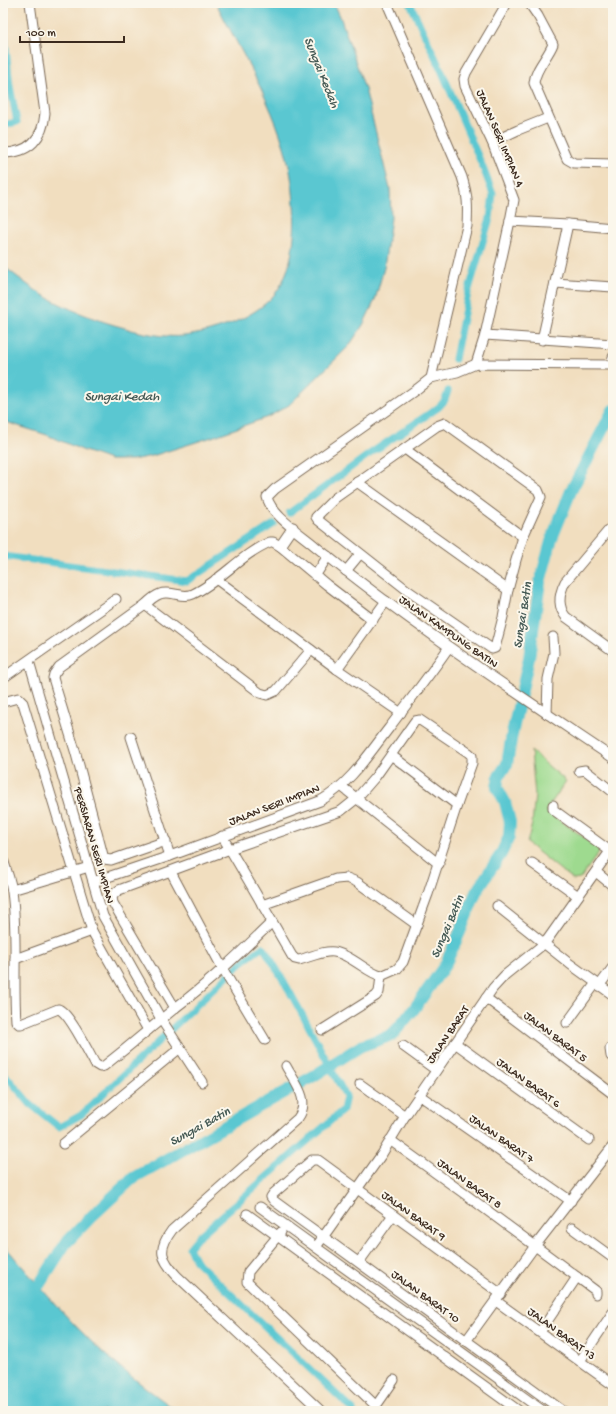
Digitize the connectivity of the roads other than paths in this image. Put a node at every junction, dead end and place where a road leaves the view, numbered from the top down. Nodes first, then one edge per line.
1 (30, 3) edge
2 (387, 3) edge
3 (507, 3) edge
4 (529, 3) edge
5 (548, 118) junction
6 (492, 142) junction
7 (3, 153) edge
8 (613, 164) edge
9 (510, 221) junction
10 (568, 224) junction
11 (613, 228) edge
12 (555, 282) junction
13 (613, 287) edge
14 (485, 335) junction
15 (542, 340) junction
16 (613, 344) edge
17 (613, 356) edge
18 (476, 364) junction
19 (431, 378) junction
20 (405, 449) junction
21 (357, 482) junction
22 (613, 525) edge
23 (293, 527) junction
24 (523, 537) junction
25 (280, 546) junction
26 (360, 554) junction
27 (328, 556) junction
28 (346, 571) junction
29 (315, 576) junction
30 (216, 580) junction
31 (508, 590) junction
32 (116, 598) dead end
33 (386, 601) junction
34 (145, 605) junction
35 (373, 620) junction
36 (553, 637) dead end
37 (449, 647) junction
38 (311, 650) junction
39 (613, 651) edge
40 (29, 661) junction
41 (337, 669) junction
42 (3, 678) edge
43 (3, 702) edge
44 (401, 712) junction
45 (547, 714) junction
46 (131, 737) dead end
47 (391, 755) junction
48 (613, 758) edge
49 (579, 771) dead end
50 (341, 786) junction
51 (613, 792) edge
52 (356, 799) junction
53 (457, 805) junction
54 (554, 805) dead end
55 (222, 836) junction
56 (166, 841) junction
57 (612, 849) edge
58 (230, 850) junction
59 (170, 856) junction
60 (3, 859) edge
61 (439, 864) junction
62 (532, 864) dead end
63 (89, 867) junction
64 (74, 872) junction
65 (171, 872) junction
66 (596, 872) junction
67 (93, 882) junction
68 (613, 886) edge
69 (12, 890) junction
70 (578, 896) junction
71 (262, 905) junction
72 (497, 906) dead end
73 (272, 922) junction
74 (417, 925) junction
75 (92, 931) junction
76 (545, 943) junction
77 (15, 959) junction
78 (613, 967) edge
79 (226, 974) junction
80 (381, 976) junction
81 (598, 984) junction
82 (613, 995) edge
83 (486, 998) junction
84 (175, 1008) junction
85 (163, 1022) junction
86 (567, 1022) dead end
87 (148, 1030) junction
88 (322, 1030) dead end
89 (265, 1040) dead end
90 (455, 1043) junction
91 (613, 1045) edge
92 (403, 1046) dead end
93 (180, 1048) junction
94 (611, 1056) dead end
95 (286, 1066) dead end
96 (436, 1070) junction
97 (202, 1082) dead end
98 (360, 1084) dead end
99 (613, 1094) edge
100 (419, 1096) junction
101 (405, 1116) junction
102 (390, 1140) junction
103 (589, 1140) dead end
104 (63, 1144) dead end
105 (613, 1146) edge
106 (357, 1188) junction
107 (571, 1200) junction
108 (274, 1201) joint
109 (260, 1207) dead end
110 (247, 1214) dead end
111 (393, 1215) junction
112 (286, 1226) junction
113 (572, 1228) dead end
114 (278, 1236) junction
115 (323, 1237) junction
116 (535, 1246) junction
117 (316, 1247) junction
118 (613, 1258) edge
119 (358, 1262) junction
120 (577, 1278) junction
121 (596, 1294) dead end
122 (498, 1298) junction
123 (613, 1312) edge
124 (540, 1332) junction
125 (466, 1341) junction
126 (580, 1361) junction
127 (394, 1380) dead end
128 (613, 1384) edge
129 (321, 1411) edge
130 (519, 1411) edge
131 (543, 1411) edge
132 (564, 1411) edge

1 - 7 street
2 - 19 street
3 - 6 street, JALAN SERI IMPIAN 4
4 - 5 street
5 - 6 street
5 - 8 street
6 - 9 street, JALAN SERI IMPIAN 4
9 - 10 street
9 - 14 street, JALAN SERI IMPIAN 4
10 - 11 street
10 - 12 street
12 - 13 street
12 - 15 street
14 - 15 street
14 - 18 street, JALAN SERI IMPIAN 4
15 - 16 street
17 - 18 street
18 - 19 street
19 - 23 street, JALAN KAMPUNG BATIN
20 - 21 street
20 - 24 street
20 - 24 street
21 - 26 street
21 - 31 street
22 - 39 street
23 - 25 street
23 - 27 street, JALAN KAMPUNG BATIN
24 - 31 street
25 - 29 street
25 - 30 street
26 - 28 street
26 - 31 street
27 - 28 street, JALAN KAMPUNG BATIN
27 - 29 street
28 - 33 street, JALAN KAMPUNG BATIN
29 - 35 street
30 - 34 street
30 - 38 street
32 - 40 street
33 - 35 street
33 - 37 street, JALAN KAMPUNG BATIN
34 - 38 street
34 - 56 street
35 - 41 street
36 - 45 street
37 - 44 street, JALAN SERI IMPIAN
37 - 45 street, JALAN KAMPUNG BATIN
38 - 41 street
40 - 42 street
40 - 63 street, PERSIARAN SERI IMPIAN
41 - 44 street
43 - 64 street
44 - 50 street, JALAN SERI IMPIAN
45 - 48 street, JALAN KAMPUNG BATIN
46 - 56 street
47 - 52 street
47 - 53 street
47 - 53 street
49 - 51 street
50 - 52 street
50 - 55 street, JALAN SERI IMPIAN
52 - 58 street
52 - 61 street
53 - 61 street
54 - 57 street
55 - 58 street
55 - 59 street, JALAN SERI IMPIAN
56 - 59 street
57 - 66 street, JALAN BARAT
58 - 65 street
58 - 71 street
59 - 67 street, JALAN SERI IMPIAN
60 - 69 street
61 - 74 street
62 - 70 street
63 - 64 street
63 - 67 street, PERSIARAN SERI IMPIAN
64 - 69 street
64 - 75 street
65 - 79 street
65 - 84 street
66 - 68 street
66 - 70 street, JALAN BARAT
67 - 85 street, PERSIARAN SERI IMPIAN
69 - 77 street
70 - 76 street, JALAN BARAT
71 - 73 street
71 - 74 street
72 - 76 street
73 - 79 street
73 - 80 street
74 - 80 street
75 - 77 street
75 - 87 street
76 - 81 street
76 - 83 street, JALAN BARAT
77 - 87 street
78 - 81 street
79 - 84 street
79 - 89 street
80 - 88 street
81 - 82 street
81 - 86 street
83 - 90 street, JALAN BARAT
83 - 99 street, JALAN BARAT 5
84 - 85 street
85 - 87 street
85 - 93 street, PERSIARAN SERI IMPIAN
90 - 96 street, JALAN BARAT
90 - 103 street, JALAN BARAT 6
91 - 94 street
92 - 96 street
93 - 97 street, PERSIARAN SERI IMPIAN
93 - 104 street
95 - 129 street
96 - 100 street, JALAN BARAT
98 - 101 street
100 - 101 street, JALAN BARAT
100 - 107 street, JALAN BARAT 7
101 - 102 street, JALAN BARAT
102 - 106 street, JALAN BARAT
102 - 116 street, JALAN BARAT 8
105 - 107 street
106 - 108 street, JALAN BARAT 9
106 - 111 street, JALAN BARAT 9
106 - 115 street, JALAN BARAT
107 - 116 street
108 - 115 street, JALAN BARAT 10
109 - 112 street
110 - 114 street
111 - 119 street
111 - 122 street, JALAN BARAT 9
112 - 114 street
112 - 117 street
113 - 118 street
114 - 127 street
114 - 130 street
115 - 117 street, JALAN BARAT
115 - 119 street, JALAN BARAT 10
116 - 120 street, JALAN BARAT 8
116 - 122 street
117 - 131 street
119 - 125 street, JALAN BARAT 10
120 - 121 street, JALAN BARAT 8
120 - 124 street
122 - 124 street, JALAN BARAT 13
122 - 125 street
123 - 126 street
124 - 126 street, JALAN BARAT 13
125 - 132 street, JALAN BARAT 10
126 - 128 street, JALAN BARAT 13

